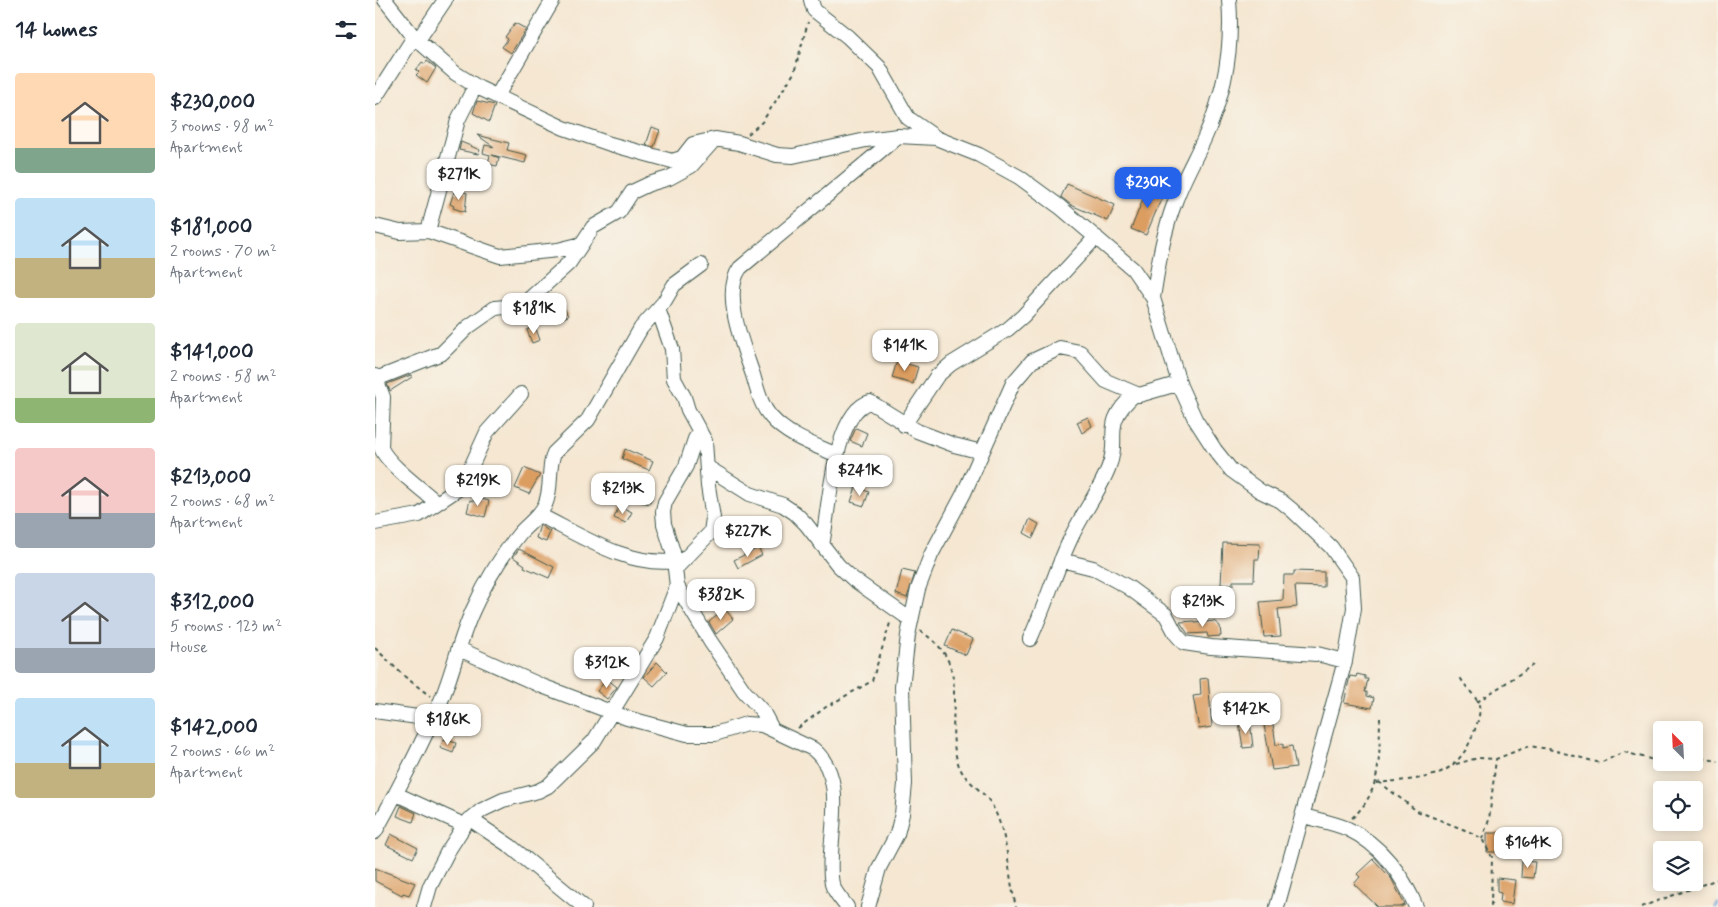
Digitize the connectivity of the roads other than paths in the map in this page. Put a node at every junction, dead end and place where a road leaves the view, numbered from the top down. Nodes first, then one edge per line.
1 (385, 0) edge
2 (445, 0) edge
3 (553, 0) edge
4 (1229, 0) edge
5 (811, 3) edge
6 (416, 38) junction
7 (475, 86) junction
8 (497, 96) junction
9 (375, 98) edge
10 (898, 136) junction
11 (936, 138) junction
12 (715, 139) junction
13 (375, 226) edge
14 (429, 231) junction
15 (1096, 238) junction
16 (582, 244) junction
17 (701, 266) dead end
18 (1153, 298) junction
19 (658, 309) junction
20 (376, 377) edge
21 (1179, 386) junction
22 (521, 394) dead end
23 (1135, 394) junction
24 (904, 425) junction
25 (701, 431) junction
26 (982, 452) junction
27 (837, 455) junction
28 (707, 467) junction
29 (437, 503) junction
30 (539, 515) junction
31 (375, 522) edge
32 (823, 545) junction
33 (1061, 560) junction
34 (674, 565) junction
35 (677, 586) junction
36 (911, 622) junction
37 (1030, 639) dead end
38 (459, 649) junction
39 (1345, 661) junction
40 (375, 711) edge
41 (611, 712) junction
42 (432, 720) junction
43 (772, 729) junction
44 (396, 794) junction
45 (1303, 816) junction
46 (467, 822) junction
47 (377, 827) edge
48 (424, 907) edge
49 (584, 907) edge
50 (847, 907) edge
51 (868, 907) edge
52 (1277, 907) edge
53 (1416, 907) edge

1 - 6 street
2 - 6 street
3 - 8 street
4 - 18 street
5 - 11 street
6 - 7 street
6 - 9 street
7 - 8 street
7 - 14 street
8 - 12 street
10 - 11 street
10 - 12 street
10 - 27 street
11 - 15 street
12 - 16 street
13 - 14 street
14 - 16 street
15 - 18 street
15 - 24 street
16 - 20 street
17 - 19 street
18 - 21 street
19 - 25 street
19 - 30 street
20 - 29 street
21 - 23 street
21 - 39 street
22 - 29 street
23 - 26 street
23 - 33 street
24 - 26 street
24 - 27 street
25 - 28 street
25 - 34 street
26 - 36 street
27 - 32 street
28 - 32 street
28 - 34 street
29 - 31 street
30 - 34 street
30 - 38 street
32 - 36 street
33 - 37 street
33 - 39 street
34 - 35 street
35 - 41 street
35 - 43 street
36 - 51 street
38 - 41 street
38 - 42 street
39 - 45 street
40 - 42 street
41 - 43 street
41 - 46 street
42 - 44 street
43 - 50 street
44 - 46 street
44 - 47 street
45 - 52 street
45 - 53 street
46 - 48 street
46 - 49 street

